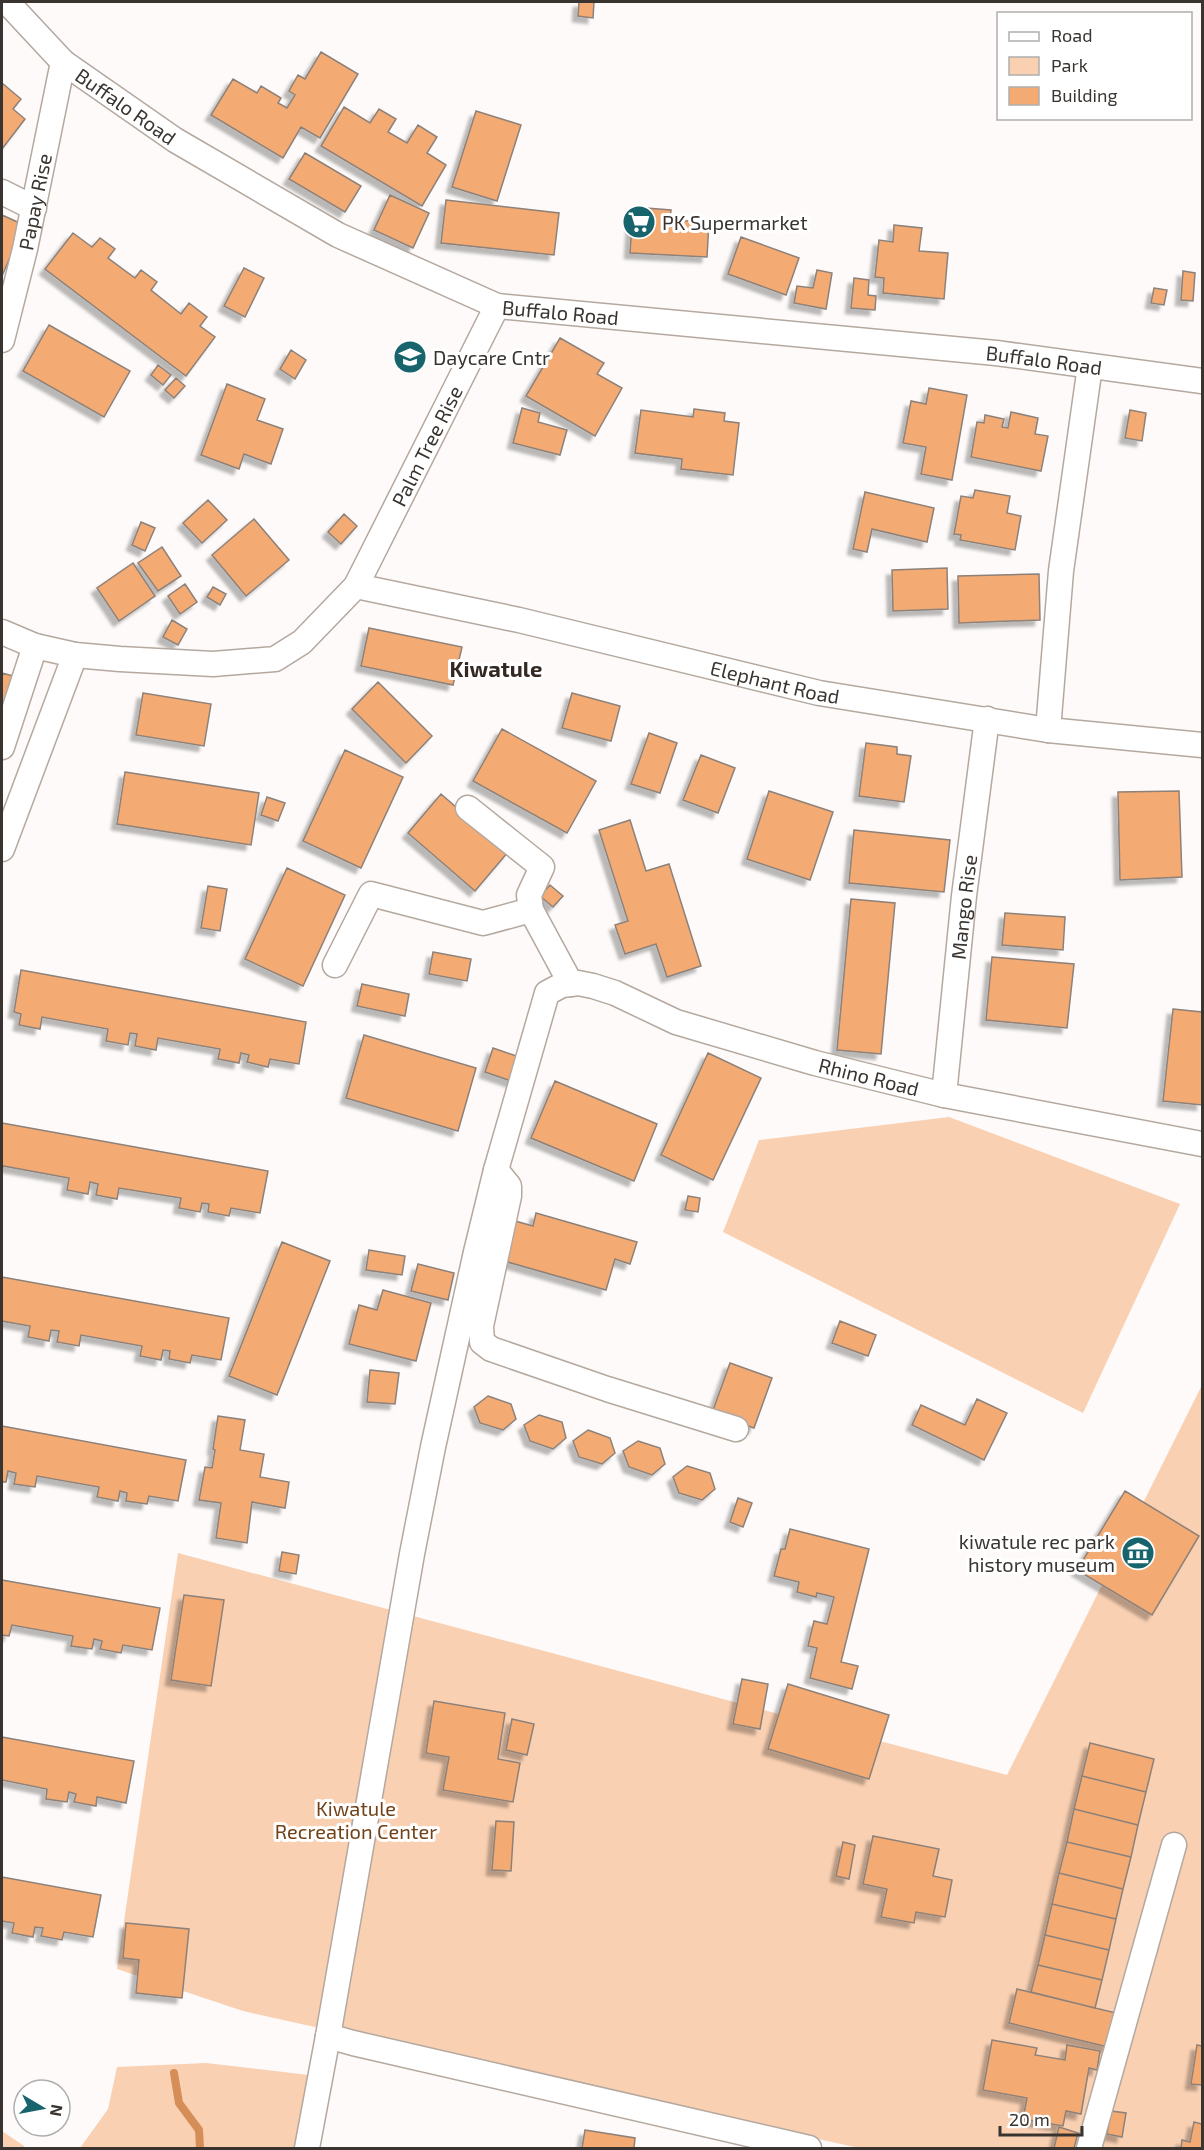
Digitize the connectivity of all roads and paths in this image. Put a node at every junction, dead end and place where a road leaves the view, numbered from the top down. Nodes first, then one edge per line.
1 (7, 2) edge
2 (63, 62) junction
3 (2, 192) edge
4 (34, 208) junction
5 (497, 306) junction
6 (2, 340) edge
7 (1090, 366) junction
8 (1203, 381) edge
9 (356, 586) junction
10 (2, 632) edge
11 (35, 646) junction
12 (75, 655) junction
13 (987, 719) junction
14 (1048, 730) junction
15 (1203, 745) edge
16 (2, 747) edge
17 (468, 808) dead end
18 (2, 849) edge
19 (531, 910) junction
20 (335, 965) dead end
21 (571, 984) junction
22 (945, 1095) junction
23 (1203, 1144) edge
24 (496, 1170) junction
25 (736, 1429) dead end
26 (1174, 1845) dead end
27 (328, 2036) junction
28 (307, 2148) edge
29 (810, 2148) edge
30 (1089, 2148) edge

1 - 2 street, Buffalo Road
2 - 4 street, Papay Rise
2 - 5 street, Buffalo Road
3 - 4 street
4 - 6 street, Papay Rise
5 - 7 street, Buffalo Road
5 - 9 street, Palm Tree Rise
7 - 8 street, Buffalo Road
7 - 14 street
9 - 12 street, Palm Tree Rise
9 - 13 street, Elephant Road
10 - 11 street, Palm Tree Rise
11 - 12 street, Palm Tree Rise
11 - 16 street
12 - 18 street
13 - 14 street, Elephant Road
13 - 22 street, Mango Rise
14 - 15 street, Elephant Road
17 - 19 street
19 - 20 street
19 - 21 street
21 - 22 street, Rhino Road
21 - 24 street, Rhino Road
22 - 23 street, Rhino Road
24 - 25 street
24 - 27 street
26 - 30 street
27 - 28 street
27 - 29 street

